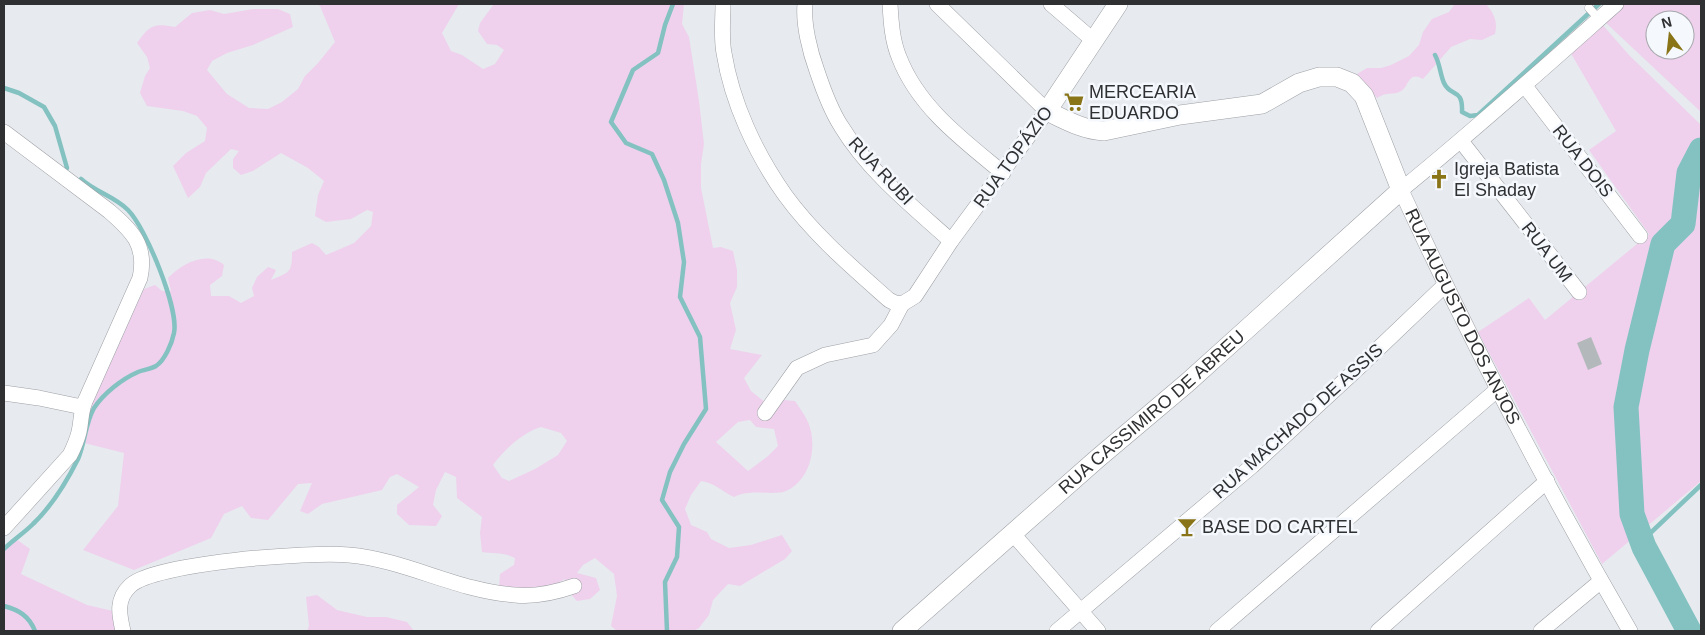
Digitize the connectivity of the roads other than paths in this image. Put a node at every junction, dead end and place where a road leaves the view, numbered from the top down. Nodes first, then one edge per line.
1 (723, 4) edge
2 (805, 4) edge
3 (890, 4) edge
4 (937, 4) edge
5 (1051, 4) edge
6 (1118, 4) edge
7 (1616, 4) edge
8 (1094, 41) junction
9 (1525, 86) junction
10 (1047, 110) junction
11 (4, 132) edge
12 (1461, 141) junction
13 (1003, 173) junction
14 (1401, 190) junction
15 (1640, 236) dead end
16 (951, 241) junction
17 (1445, 285) junction
18 (1579, 292) dead end
19 (902, 304) junction
20 (1498, 389) junction
21 (4, 393) edge
22 (82, 407) junction
23 (765, 413) dead end
24 (1548, 481) junction
25 (4, 528) edge
26 (1013, 534) junction
27 (1601, 581) junction
28 (574, 586) dead end
29 (1080, 610) junction
30 (123, 631) edge
31 (902, 631) edge
32 (1057, 631) edge
33 (1098, 631) edge
34 (1217, 631) edge
35 (1378, 631) edge
36 (1541, 631) edge
37 (1630, 631) edge

1 - 19 street
2 - 16 street, RUA RUBI
3 - 13 street
4 - 10 street
5 - 8 street
6 - 8 street, RUA TOPÁZIO
7 - 9 street
8 - 10 street, RUA TOPÁZIO
9 - 12 street
9 - 15 street, RUA DOIS
10 - 13 street, RUA TOPÁZIO
10 - 14 street, RUA AUGUSTO DOS ANJOS
11 - 22 street
12 - 14 street
12 - 18 street, RUA UM
13 - 16 street, RUA TOPÁZIO
14 - 17 street, RUA AUGUSTO DOS ANJOS
14 - 26 street, RUA CASSIMIRO DE ABREU
16 - 19 street, RUA TOPÁZIO
17 - 20 street, RUA AUGUSTO DOS ANJOS
17 - 29 street, RUA MACHADO DE ASSIS
19 - 23 street
20 - 24 street, RUA AUGUSTO DOS ANJOS
20 - 34 street
21 - 22 street
22 - 25 street
24 - 27 street, RUA AUGUSTO DOS ANJOS
24 - 35 street
26 - 29 street
26 - 31 street, RUA CASSIMIRO DE ABREU
27 - 36 street
27 - 37 street, RUA AUGUSTO DOS ANJOS
28 - 30 street
29 - 32 street, RUA MACHADO DE ASSIS
29 - 33 street

